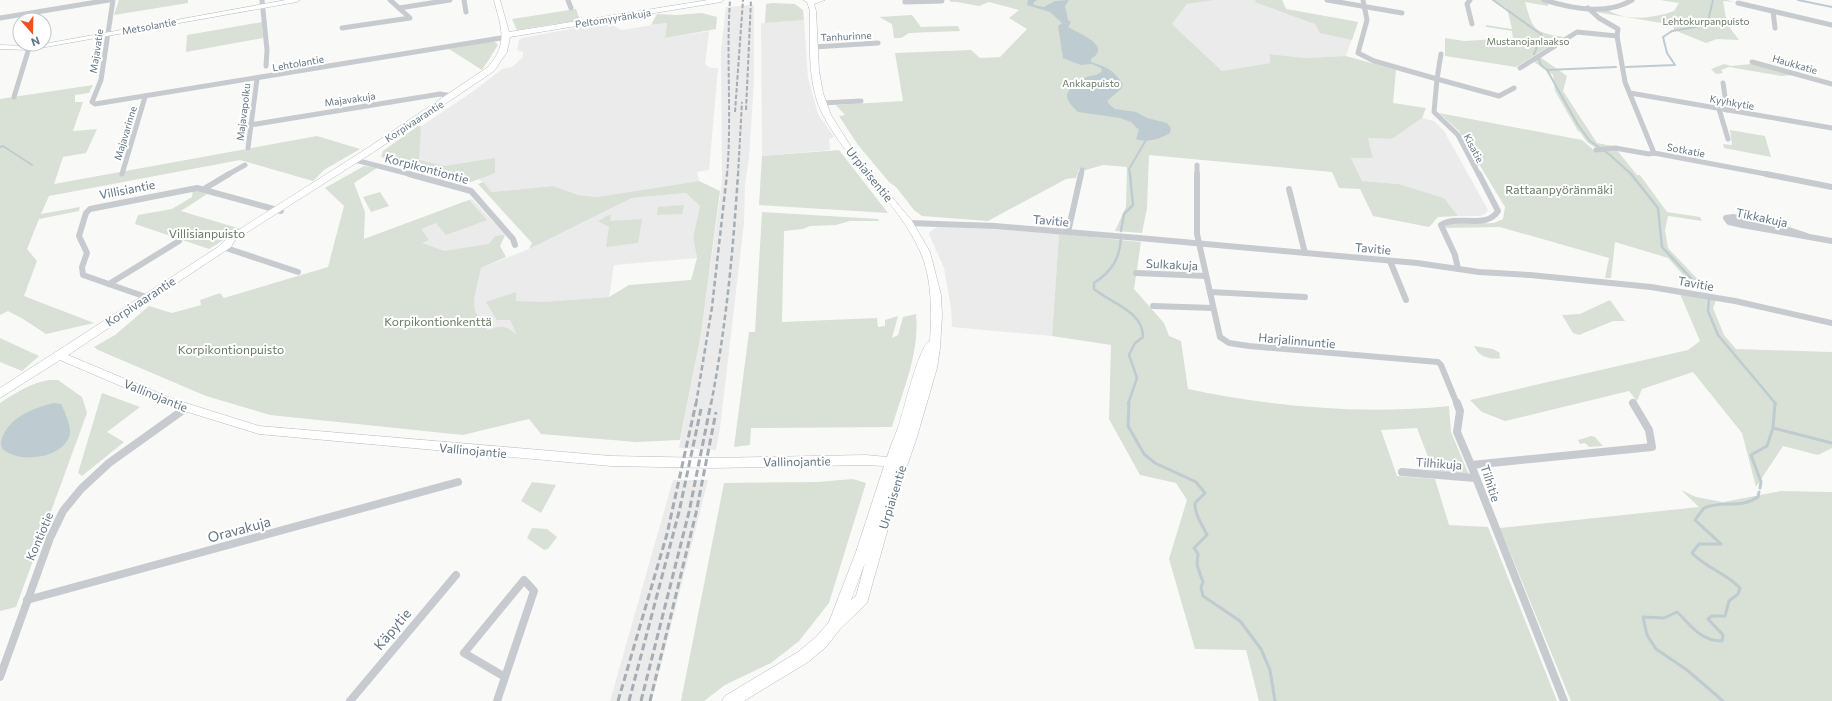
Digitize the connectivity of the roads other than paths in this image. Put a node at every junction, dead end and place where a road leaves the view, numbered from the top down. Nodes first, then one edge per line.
1 (109, 0) edge
2 (113, 0) edge
3 (297, 0) edge
4 (390, 0) edge
5 (450, 0) edge
6 (464, 0) edge
7 (497, 0) edge
8 (568, 0) edge
9 (676, 0) edge
10 (721, 0) edge
11 (820, 0) edge
12 (904, 0) edge
13 (1327, 0) edge
14 (1364, 0) edge
15 (1470, 0) edge
16 (1544, 0) edge
17 (1632, 0) edge
18 (434, 1) edge
19 (808, 1) edge
20 (942, 1) edge
21 (262, 3) edge
22 (1738, 3) dead end
23 (1366, 6) junction
24 (680, 7) junction
25 (399, 8) junction
26 (571, 8) dead end
27 (1588, 8) junction
28 (813, 11) junction
29 (1773, 11) junction
30 (466, 12) dead end
31 (1402, 13) dead end
32 (0, 18) edge
33 (1472, 24) dead end
34 (1832, 25) edge
35 (342, 28) dead end
36 (1775, 28) dead end
37 (106, 34) junction
38 (506, 36) junction
39 (1616, 36) junction
40 (878, 43) dead end
41 (52, 44) edge
42 (0, 47) edge
43 (12, 47) edge
44 (814, 47) junction
45 (28, 52) edge
46 (1441, 54) dead end
47 (1752, 62) dead end
48 (266, 66) dead end
49 (1520, 68) dead end
50 (257, 79) junction
51 (1437, 79) junction
52 (1724, 83) dead end
53 (1832, 84) edge
54 (1514, 88) dead end
55 (1630, 93) junction
56 (453, 96) junction
57 (14, 97) dead end
58 (145, 97) junction
59 (861, 101) dead end
60 (822, 103) junction
61 (93, 104) joint
62 (1718, 109) junction
63 (1727, 110) junction
64 (250, 125) junction
65 (1832, 128) edge
66 (1728, 139) dead end
67 (248, 148) dead end
68 (1596, 150) dead end
69 (1654, 153) junction
70 (355, 160) junction
71 (245, 165) dead end
72 (1197, 165) dead end
73 (1082, 170) dead end
74 (122, 174) dead end
75 (1832, 187) edge
76 (204, 189) junction
77 (1289, 190) dead end
78 (278, 211) junction
79 (909, 223) junction
80 (1068, 232) junction
81 (1807, 236) junction
82 (179, 241) dead end
83 (1832, 241) edge
84 (1199, 244) junction
85 (515, 245) dead end
86 (223, 247) junction
87 (1305, 253) junction
88 (1390, 261) junction
89 (1458, 269) junction
90 (298, 272) dead end
91 (1136, 273) dead end
92 (1206, 276) junction
93 (109, 284) junction
94 (1210, 292) junction
95 (146, 297) junction
96 (1305, 297) dead end
97 (1406, 300) dead end
98 (1153, 306) dead end
99 (1213, 308) junction
100 (1832, 323) edge
101 (58, 355) junction
102 (0, 394) edge
103 (1632, 402) dead end
104 (186, 408) junction
105 (896, 463) junction
106 (1471, 465) junction
107 (1402, 472) dead end
108 (1474, 478) junction
109 (458, 482) dead end
110 (456, 575) dead end
111 (27, 600) junction
112 (0, 677) edge
113 (505, 677) junction
114 (350, 701) edge
115 (497, 701) edge
116 (730, 701) edge
117 (1564, 701) edge

1 - 32 street
2 - 37 street, Majavatie
3 - 21 street, Metsolantie
4 - 25 street
5 - 18 street
6 - 30 street
7 - 38 street
8 - 26 street
9 - 24 street
10 - 24 street, Peltomyyränkuja
11 - 19 street, Urpiaisentie
11 - 28 street, Urpiaisentie
12 - 20 street
13 - 23 street
14 - 23 street
15 - 33 street
16 - 27 street
17 - 27 street
18 - 25 street
19 - 28 street, Urpiaisentie
21 - 37 street, Metsolantie
21 - 48 street
22 - 29 street
23 - 31 street
23 - 51 street
24 - 38 street, Peltomyyränkuja
25 - 35 street
27 - 39 street, Sotkatie
28 - 44 street, Urpiaisentie
29 - 34 street
29 - 36 street
37 - 41 street, Metsolantie
37 - 61 street, Majavatie
38 - 50 street, Lehtolantie
38 - 56 street, Korpivaarantie
39 - 49 street
39 - 55 street, Sotkatie
40 - 44 street, Tanhurinne
42 - 43 street, Metsolantie
44 - 60 street, Urpiaisentie
45 - 57 street
46 - 51 street
47 - 53 street, Haukkatie
50 - 58 street, Lehtolantie
50 - 64 street, Majavapolku
51 - 54 street
51 - 89 street, Kisatie
52 - 63 street
55 - 62 street, Kyyhkytie
55 - 69 street, Sotkatie
56 - 64 street, Majavakuja
56 - 70 street, Korpivaarantie
58 - 61 street, Lehtolantie
58 - 74 street, Majavarinne
59 - 60 street
60 - 79 street, Urpiaisentie
62 - 63 street, Kyyhkytie
62 - 66 street
63 - 65 street, Kyyhkytie
64 - 67 street, Majavapolku
68 - 69 street
69 - 75 street, Sotkatie
70 - 78 street, Korpivaarantie
70 - 85 street, Korpikontiontie
71 - 76 street
72 - 84 street, Harjalinnuntie
73 - 80 street
76 - 78 street, Villisiantie
76 - 93 street, Villisiantie
77 - 87 street
78 - 86 street, Korpivaarantie
79 - 80 street, Tavitie
79 - 105 street, Urpiaisentie
80 - 84 street, Tavitie
81 - 81 street, Tikkakuja
81 - 83 street, Tikkakuja
82 - 93 street
84 - 87 street, Tavitie
84 - 92 street, Harjalinnuntie
86 - 90 street
86 - 95 street, Korpivaarantie
87 - 88 street, Tavitie
88 - 89 street, Tavitie
88 - 97 street
89 - 100 street, Tavitie
91 - 92 street, Sulkakuja
92 - 94 street, Harjalinnuntie
93 - 95 street, Villisiantie
94 - 96 street
94 - 99 street, Harjalinnuntie
95 - 101 street, Korpivaarantie
98 - 99 street
99 - 106 street, Harjalinnuntie
101 - 102 street, Korpivaarantie
101 - 104 street, Vallinojantie
103 - 106 street, Tilhitie
104 - 105 street, Vallinojantie
104 - 111 street, Kontiotie
105 - 116 street, Urpiaisentie
106 - 108 street, Tilhitie
107 - 108 street, Tilhikuja
108 - 117 street, Tilhitie
109 - 111 street, Oravakuja
110 - 114 street, Käpytie
111 - 112 street, Kontiotie
113 - 113 street
113 - 115 street

